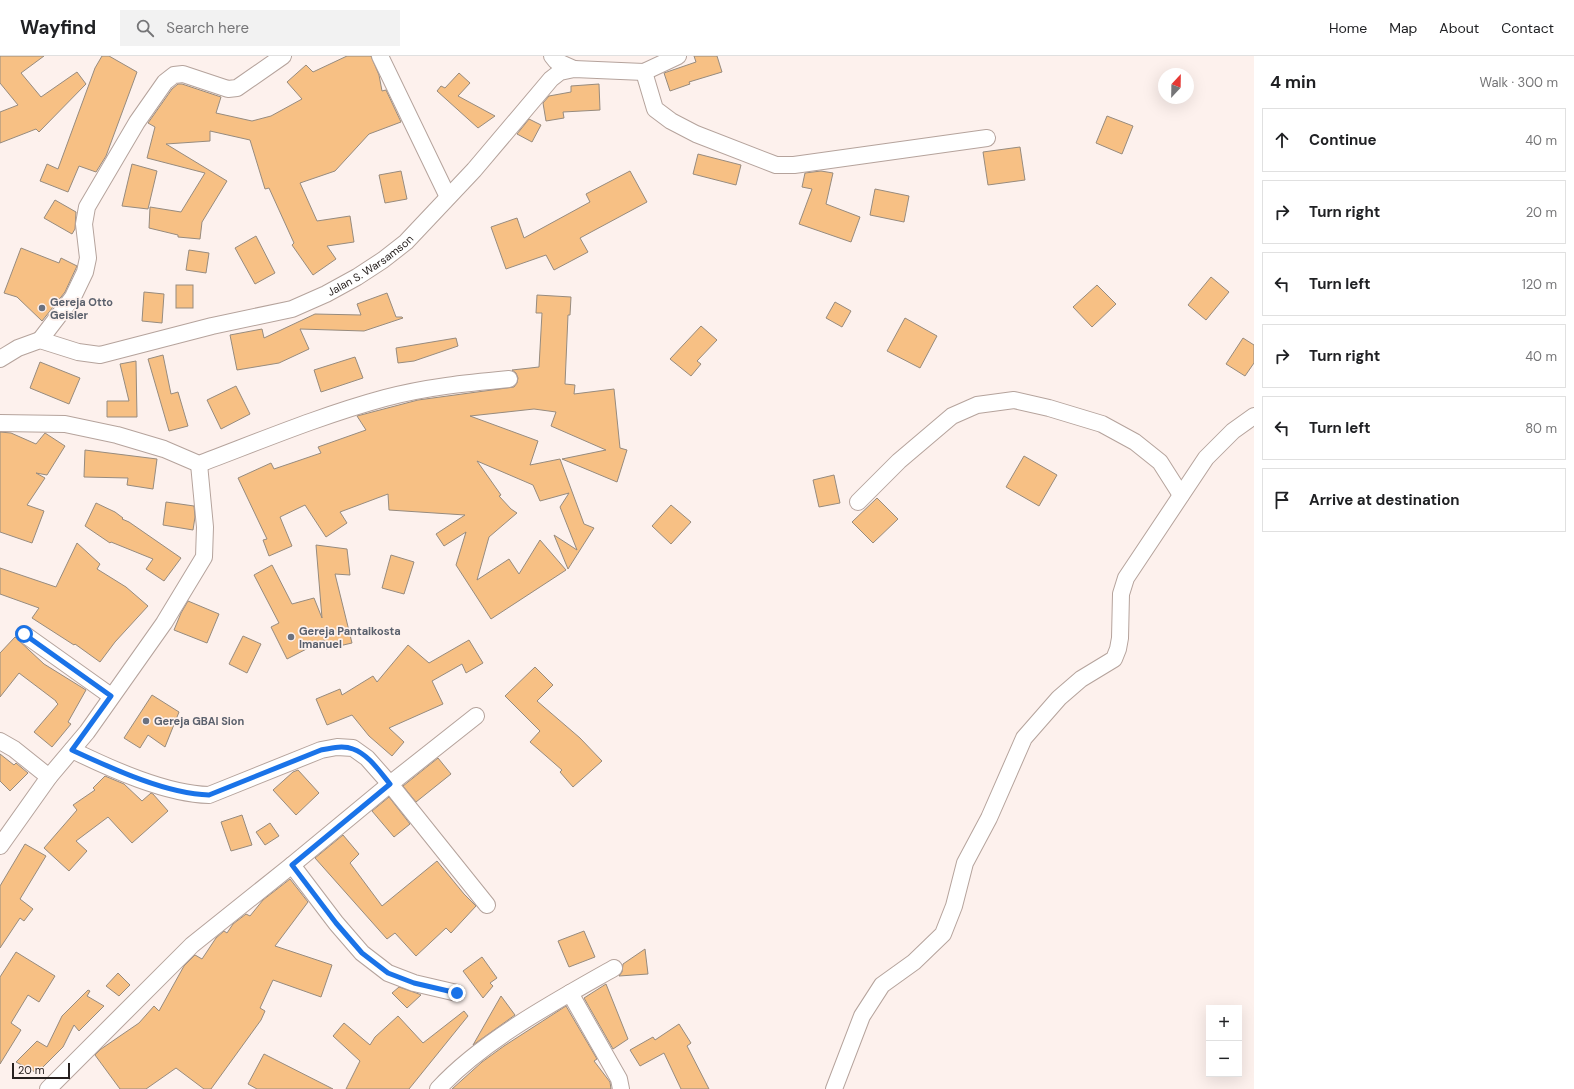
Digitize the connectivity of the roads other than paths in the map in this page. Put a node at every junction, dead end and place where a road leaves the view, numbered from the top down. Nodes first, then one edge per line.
1 (283, 56) edge
2 (380, 56) edge
3 (552, 56) edge
4 (678, 56) edge
5 (574, 69) junction
6 (644, 72) junction
7 (987, 138) dead end
8 (448, 197) junction
9 (40, 340) junction
10 (0, 359) edge
11 (509, 379) dead end
12 (1254, 416) edge
13 (0, 423) edge
14 (199, 464) junction
15 (1181, 495) junction
16 (858, 502) dead end
17 (24, 634) dead end
18 (111, 696) junction
19 (476, 716) dead end
20 (0, 741) edge
21 (72, 750) junction
22 (49, 777) junction
23 (390, 784) junction
24 (0, 846) edge
25 (292, 865) junction
26 (487, 905) dead end
27 (614, 968) dead end
28 (457, 993) dead end
29 (570, 993) junction
30 (48, 1089) edge
31 (438, 1089) edge
32 (621, 1089) edge
33 (834, 1089) edge

1 - 9 street
2 - 8 street
3 - 5 street
4 - 6 street, Jalan S. Warsamson
5 - 6 street, Jalan S. Warsamson
5 - 8 street, Jalan S. Warsamson
6 - 7 street
8 - 9 street, Jalan S. Warsamson
9 - 10 street
11 - 14 street
12 - 15 street
13 - 14 street
14 - 18 street
15 - 16 street
15 - 33 street
17 - 18 street
18 - 21 street
19 - 23 street
20 - 22 street
21 - 22 street
21 - 23 street
22 - 24 street
23 - 25 street
23 - 26 street
25 - 28 street
25 - 30 street
27 - 29 street
29 - 31 street
29 - 32 street

